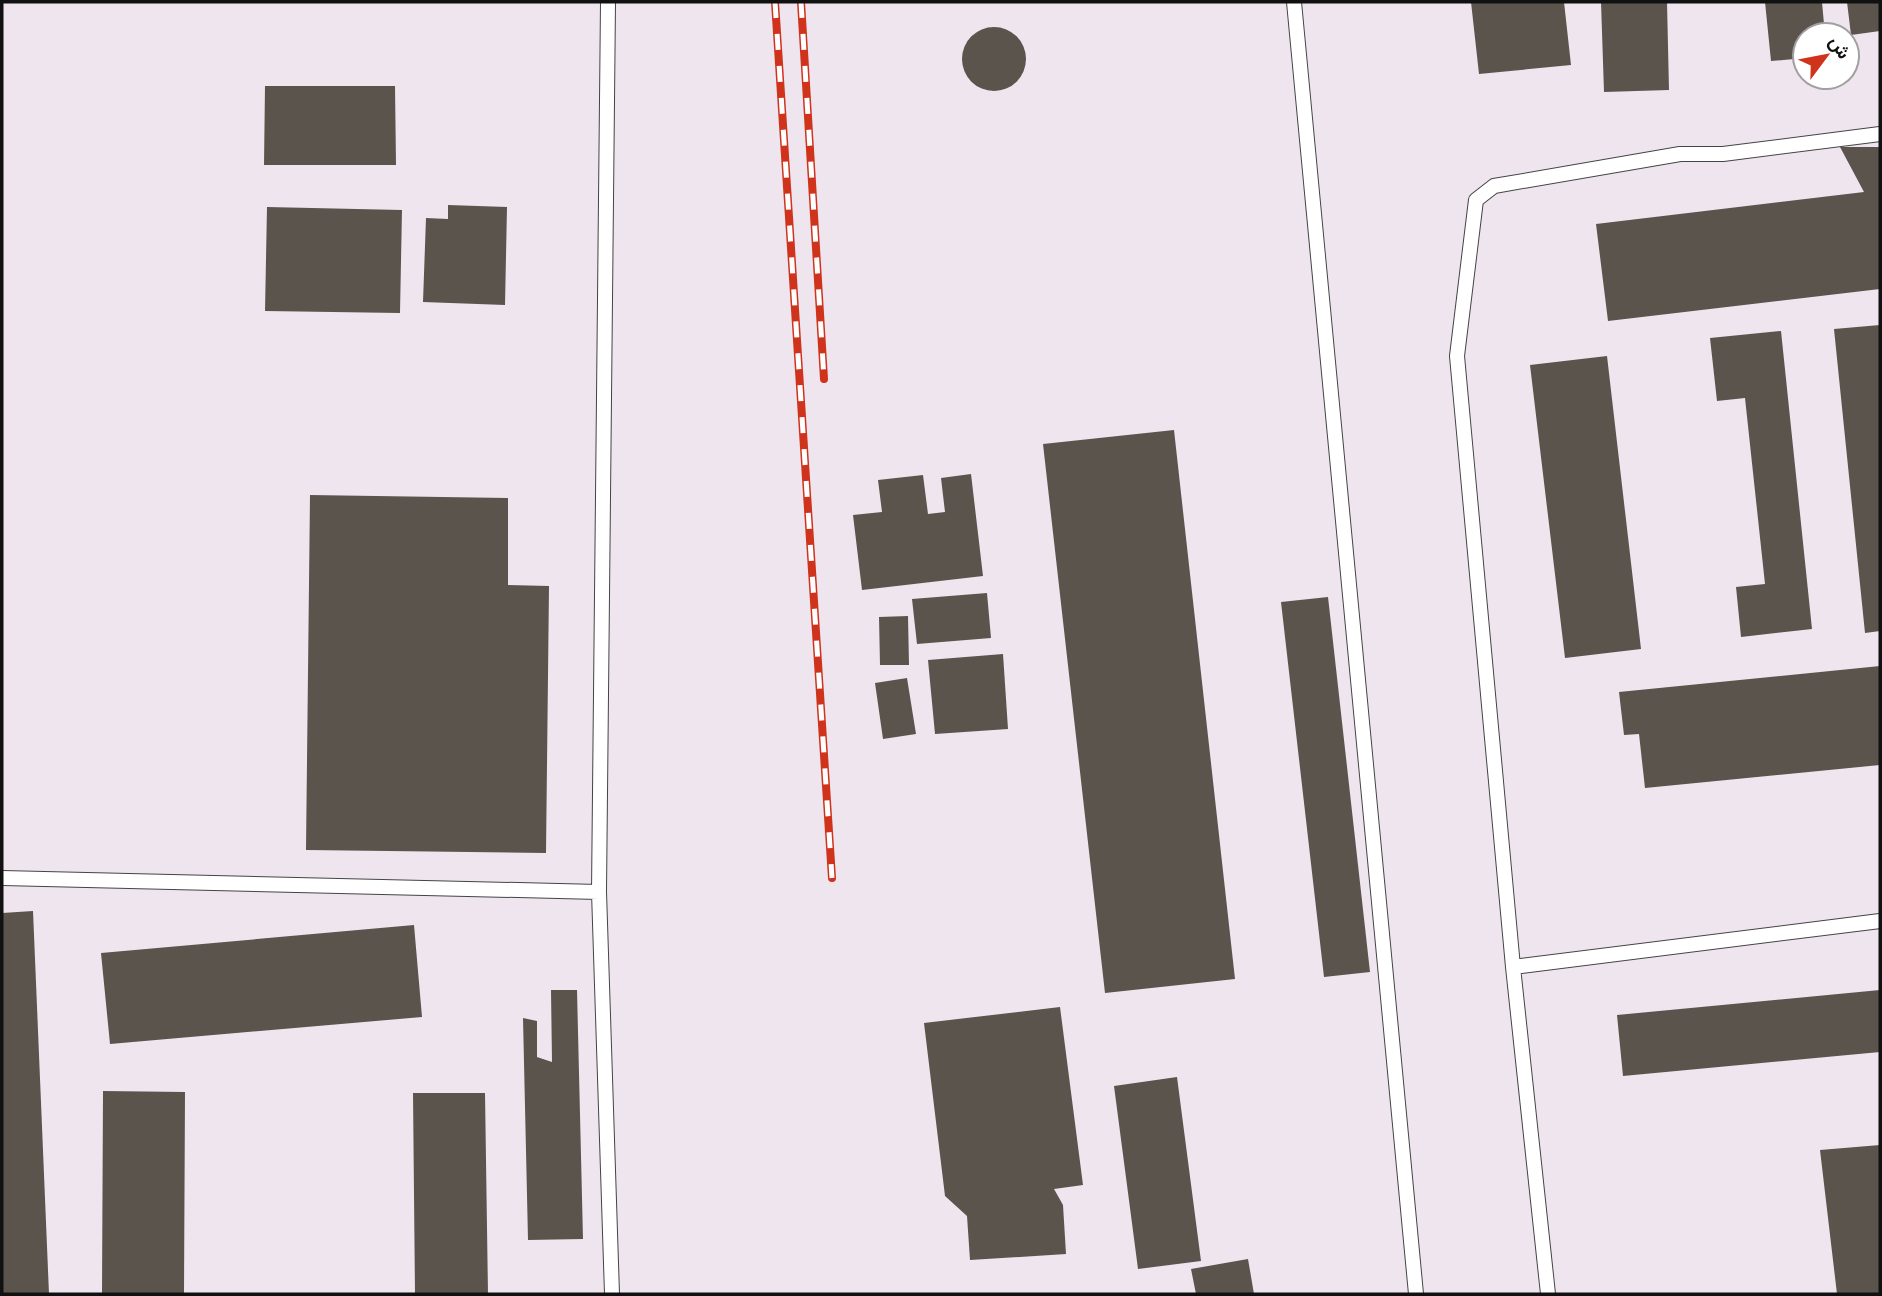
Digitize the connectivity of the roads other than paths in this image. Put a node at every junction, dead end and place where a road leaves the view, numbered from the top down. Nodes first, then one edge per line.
1 (608, 2) edge
2 (1294, 2) edge
3 (1880, 134) edge
4 (2, 878) edge
5 (599, 892) junction
6 (1880, 921) edge
7 (1513, 967) junction
8 (612, 1294) edge
9 (1416, 1294) edge
10 (1548, 1294) edge

1 - 5 lane
2 - 9 lane
3 - 7 lane
4 - 5 lane
5 - 8 lane
6 - 7 lane
7 - 10 lane

